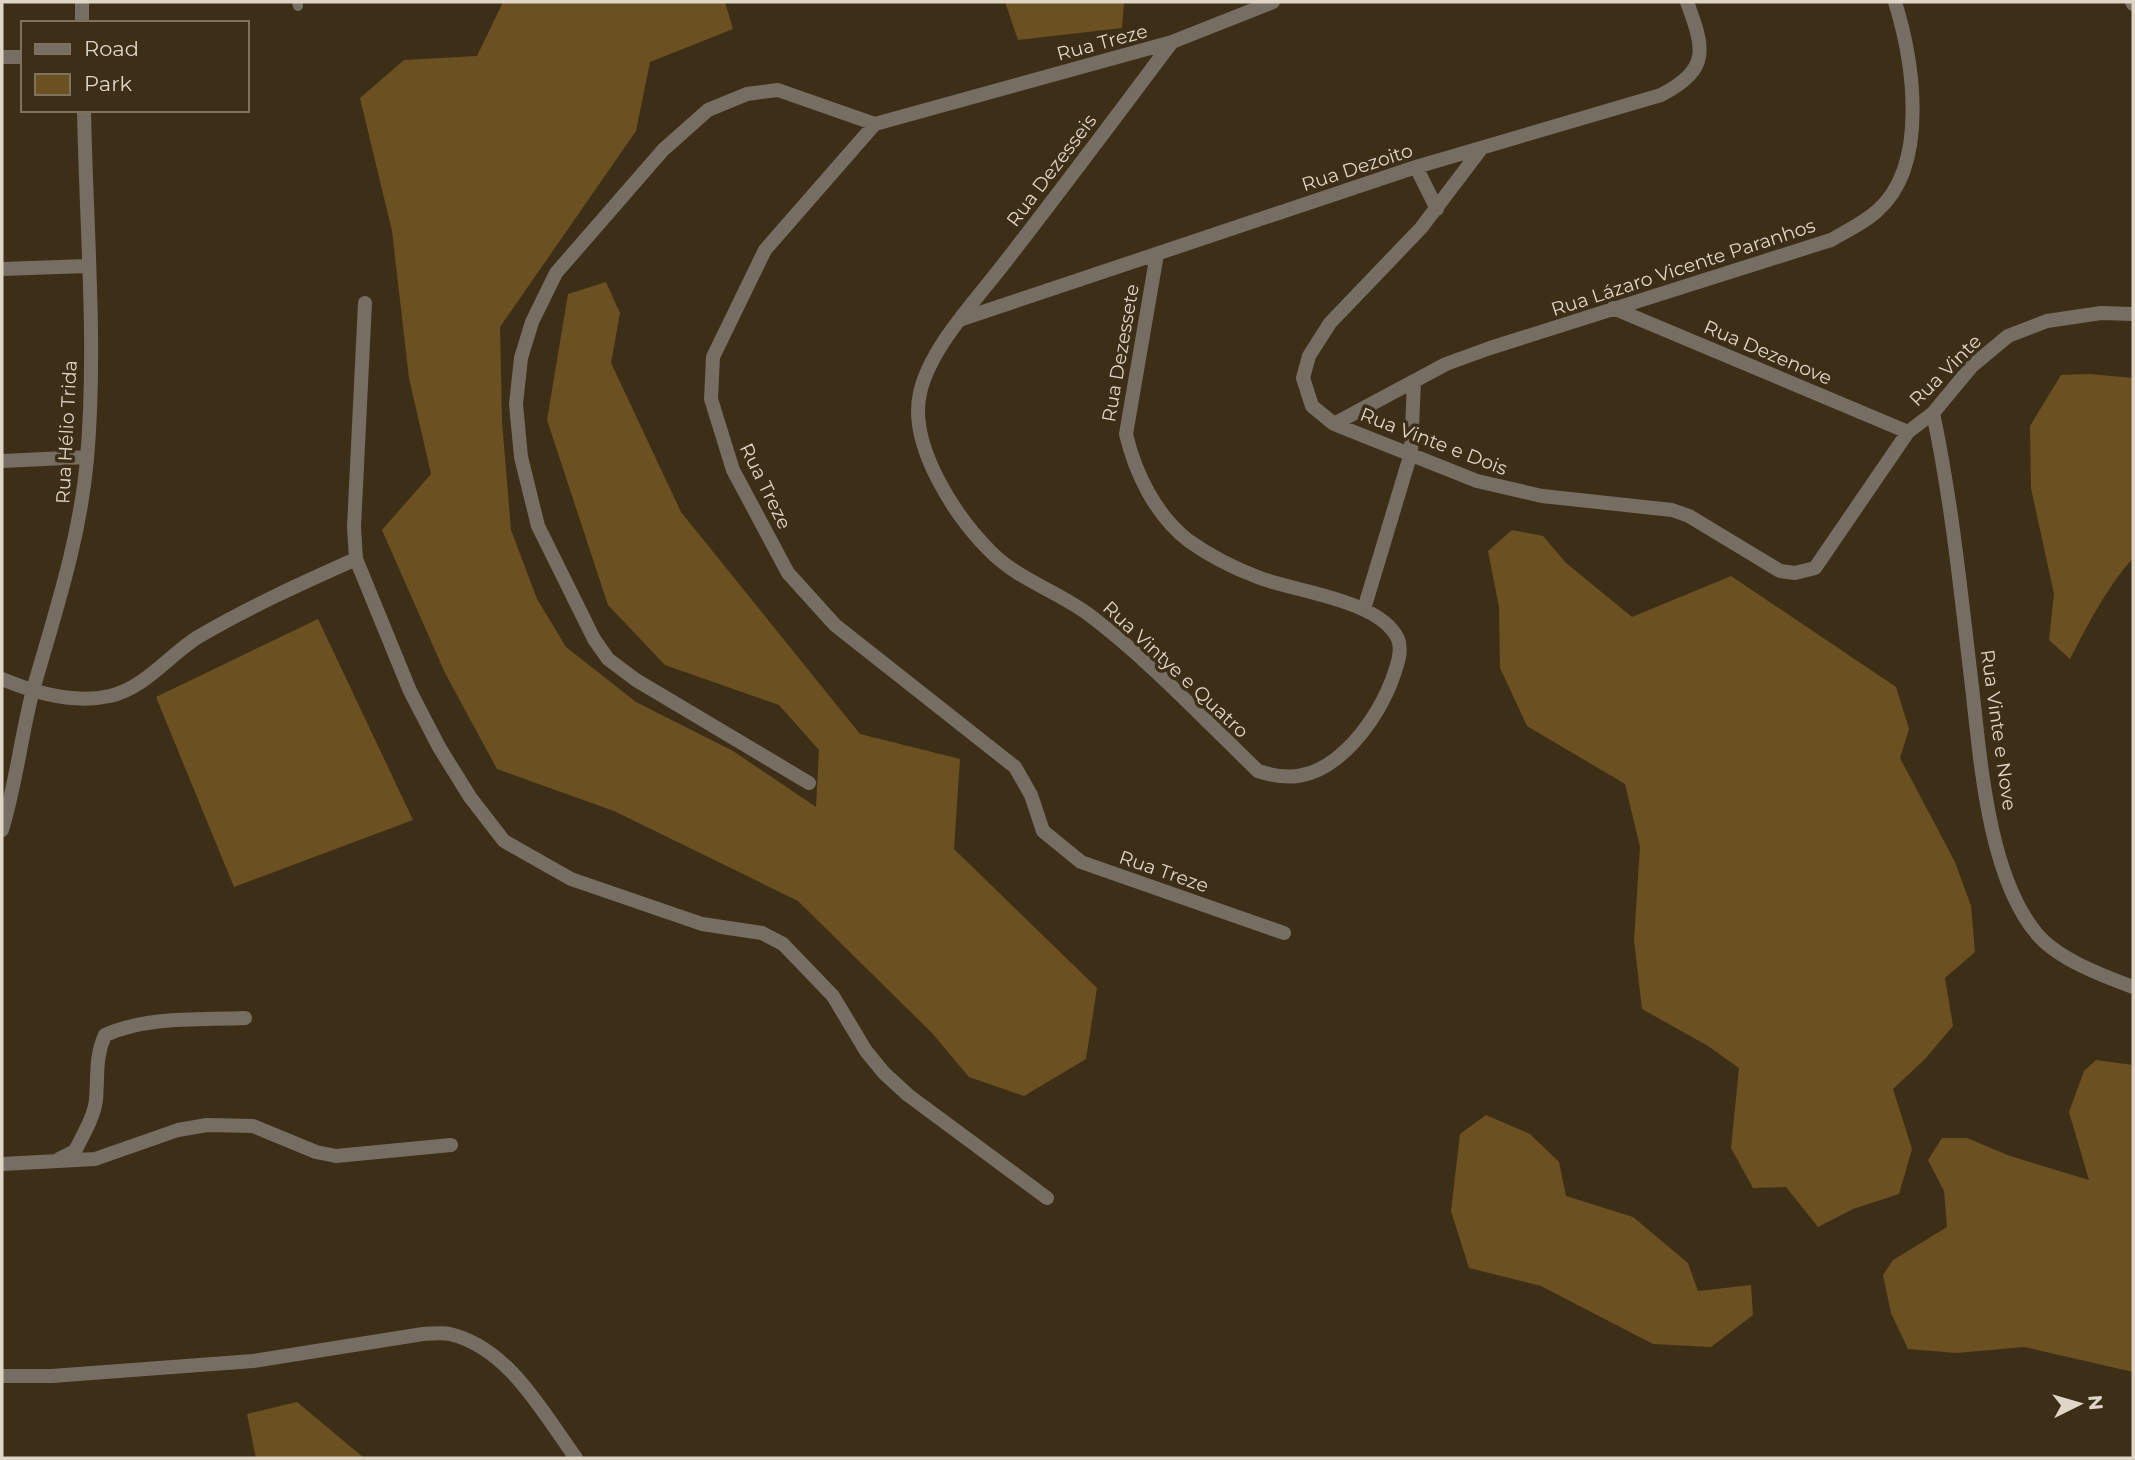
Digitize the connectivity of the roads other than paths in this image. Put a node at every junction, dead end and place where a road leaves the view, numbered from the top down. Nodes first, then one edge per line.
1 (82, 2) edge
2 (1273, 2) edge
3 (1687, 2) edge
4 (1895, 2) edge
5 (82, 21) edge
6 (1172, 42) junction
7 (2, 57) edge
8 (21, 57) edge
9 (84, 112) edge
10 (875, 124) junction
11 (1481, 149) junction
12 (1416, 167) junction
13 (1437, 209) junction
14 (1157, 254) junction
15 (87, 266) junction
16 (2, 269) edge
17 (365, 303) dead end
18 (1613, 308) junction
19 (2133, 314) edge
20 (960, 320) junction
21 (1414, 382) junction
22 (1933, 413) junction
23 (1334, 424) junction
24 (1908, 432) junction
25 (1411, 453) junction
26 (87, 457) junction
27 (2, 461) edge
28 (1837, 538) joint
29 (356, 559) junction
30 (1364, 609) junction
31 (2, 679) edge
32 (33, 692) junction
33 (809, 783) dead end
34 (2, 830) edge
35 (1284, 933) dead end
36 (2133, 987) edge
37 (245, 1018) dead end
38 (451, 1145) dead end
39 (52, 1162) junction
40 (2, 1164) edge
41 (1046, 1198) dead end
42 (2, 1376) edge
43 (576, 1458) edge

1 - 5 street
2 - 6 street, Rua Treze
3 - 11 street, Rua Dezoito
4 - 18 street, Rua Lázaro Vicente Paranhos
6 - 10 street, Rua Treze
6 - 20 street, Rua Dezesseis
7 - 8 street
9 - 15 street, Rua Hélio Trida
10 - 33 street
10 - 35 street, Rua Treze
11 - 12 street, Rua Dezoito
11 - 13 street, Rua Vinte e Dois
12 - 13 street
12 - 14 street, Rua Dezoito
13 - 23 street, Rua Vinte e Dois
14 - 20 street, Rua Dezoito
14 - 30 street, Rua Dezessete
15 - 16 street
15 - 26 street, Rua Hélio Trida
17 - 29 street
18 - 21 street, Rua Lázaro Vicente Paranhos
18 - 24 street, Rua Dezenove
19 - 22 street, Rua Vinte
20 - 30 street, Rua Vintye e Quatro
21 - 23 street, Rua Lázaro Vicente Paranhos
21 - 25 street
22 - 24 street, Rua Vinte
22 - 36 street, Rua Vinte e Nove
23 - 25 street, Rua Vinte e Dois
24 - 28 street, Rua Vinte
25 - 28 street, Rua Vinte e Dois
25 - 30 street
26 - 27 street
26 - 32 street, Rua Hélio Trida
29 - 32 street
29 - 41 street
31 - 32 street
32 - 34 street, Rua Hélio Trida
37 - 39 street
38 - 39 street
39 - 40 street
42 - 43 street

